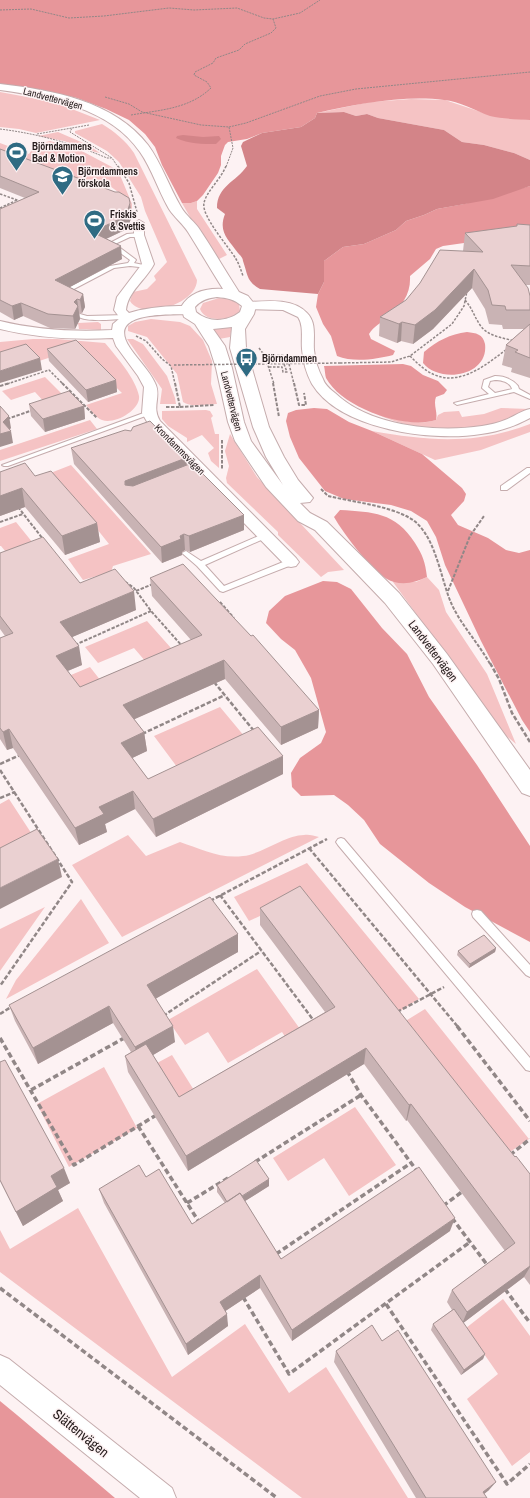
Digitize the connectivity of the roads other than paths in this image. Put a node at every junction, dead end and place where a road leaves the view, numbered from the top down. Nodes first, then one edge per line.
1 (0, 87) edge
2 (176, 209) junction
3 (138, 223) road end
4 (138, 235) junction
5 (130, 264) junction
6 (200, 266) dead end
7 (146, 267) junction
8 (203, 280) dead end
9 (70, 289) edge
10 (234, 295) junction
11 (191, 305) junction
12 (250, 309) junction
13 (80, 316) edge
14 (126, 317) junction
15 (200, 321) junction
16 (0, 325) edge
17 (116, 334) junction
18 (515, 390) junction
19 (494, 395) junction
20 (530, 396) edge
21 (457, 403) dead end
22 (149, 413) junction
23 (530, 413) edge
24 (6, 465) dead end
25 (530, 470) edge
26 (504, 488) dead end
27 (321, 526) junction
28 (266, 536) junction
29 (186, 553) edge
30 (291, 562) joint
31 (200, 564) junction
32 (530, 787) edge
33 (341, 842) road end
34 (477, 914) dead end
35 (530, 972) edge
36 (530, 1066) edge
37 (0, 1368) edge
38 (162, 1498) edge

1 - 2 street, Landvettervägen
2 - 6 street, Landvettervägen
2 - 10 street, Landvettervägen
3 - 4 street
4 - 5 lane
4 - 7 street
5 - 7 lane
5 - 9 lane
7 - 14 street
8 - 11 street
10 - 11 street
10 - 12 street
11 - 14 street
11 - 15 street, Landvettervägen
12 - 15 street
12 - 23 street
12 - 27 street, Landvettervägen
13 - 14 lane
14 - 17 street
15 - 27 street, Landvettervägen
16 - 17 street
17 - 22 street, Krondammsvägen
18 - 19 lane
18 - 19 lane
18 - 20 lane
19 - 21 lane
22 - 24 lane
22 - 28 street, Krondammsvägen
25 - 26 lane
27 - 32 street, Landvettervägen
28 - 30 street, Krondammsvägen
28 - 31 lane
29 - 31 lane
30 - 31 lane
33 - 36 lane
34 - 35 lane
37 - 38 street, Slättenvägen

